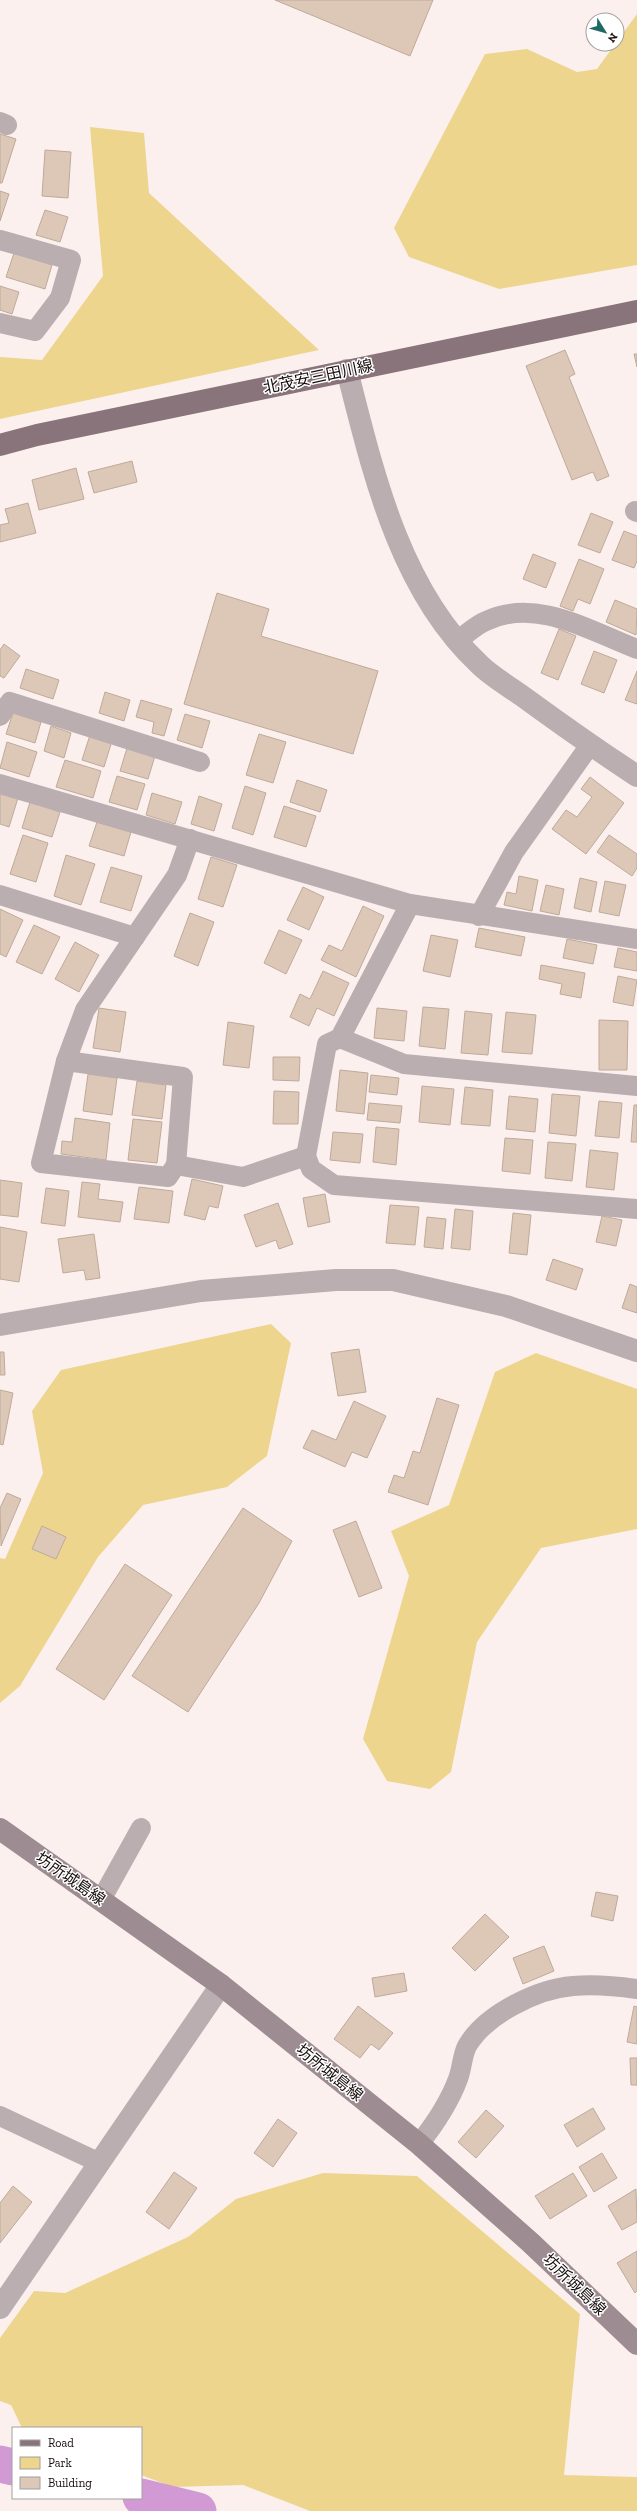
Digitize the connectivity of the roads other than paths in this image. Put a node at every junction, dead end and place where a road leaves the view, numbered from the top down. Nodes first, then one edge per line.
1 (0, 240) edge
2 (637, 311) edge
3 (0, 323) edge
4 (346, 370) junction
5 (0, 445) edge
6 (458, 640) junction
7 (637, 649) edge
8 (0, 716) edge
9 (590, 745) junction
10 (200, 762) dead end
11 (637, 776) edge
12 (0, 784) edge
13 (190, 839) junction
14 (0, 895) edge
15 (410, 904) junction
16 (479, 916) junction
17 (135, 937) junction
18 (637, 939) edge
19 (340, 1038) junction
20 (66, 1061) junction
21 (637, 1086) edge
22 (306, 1156) junction
23 (176, 1165) junction
24 (637, 1209) edge
25 (0, 1325) edge
26 (637, 1351) edge
27 (0, 1828) edge
28 (141, 1828) dead end
29 (102, 1900) junction
30 (221, 1985) junction
31 (637, 1989) edge
32 (0, 2116) edge
33 (419, 2144) junction
34 (100, 2162) junction
35 (0, 2308) edge
36 (637, 2344) edge

1 - 3 street
2 - 4 main road, 北茂安三田川線
4 - 5 main road, 北茂安三田川線
4 - 6 street
6 - 7 street
6 - 9 street
8 - 10 street
9 - 11 street
9 - 16 street
12 - 13 street
13 - 15 street
13 - 17 street
14 - 17 street
15 - 16 street
15 - 19 street
16 - 18 street
17 - 20 street
19 - 21 street
19 - 22 street
20 - 23 street
20 - 23 street
22 - 23 street
22 - 24 street
25 - 26 street
27 - 29 main road, 坊所城島線
28 - 29 street
29 - 30 main road, 坊所城島線
30 - 33 main road, 坊所城島線
30 - 34 street
31 - 33 street
32 - 34 street
33 - 36 main road, 坊所城島線
34 - 35 street

